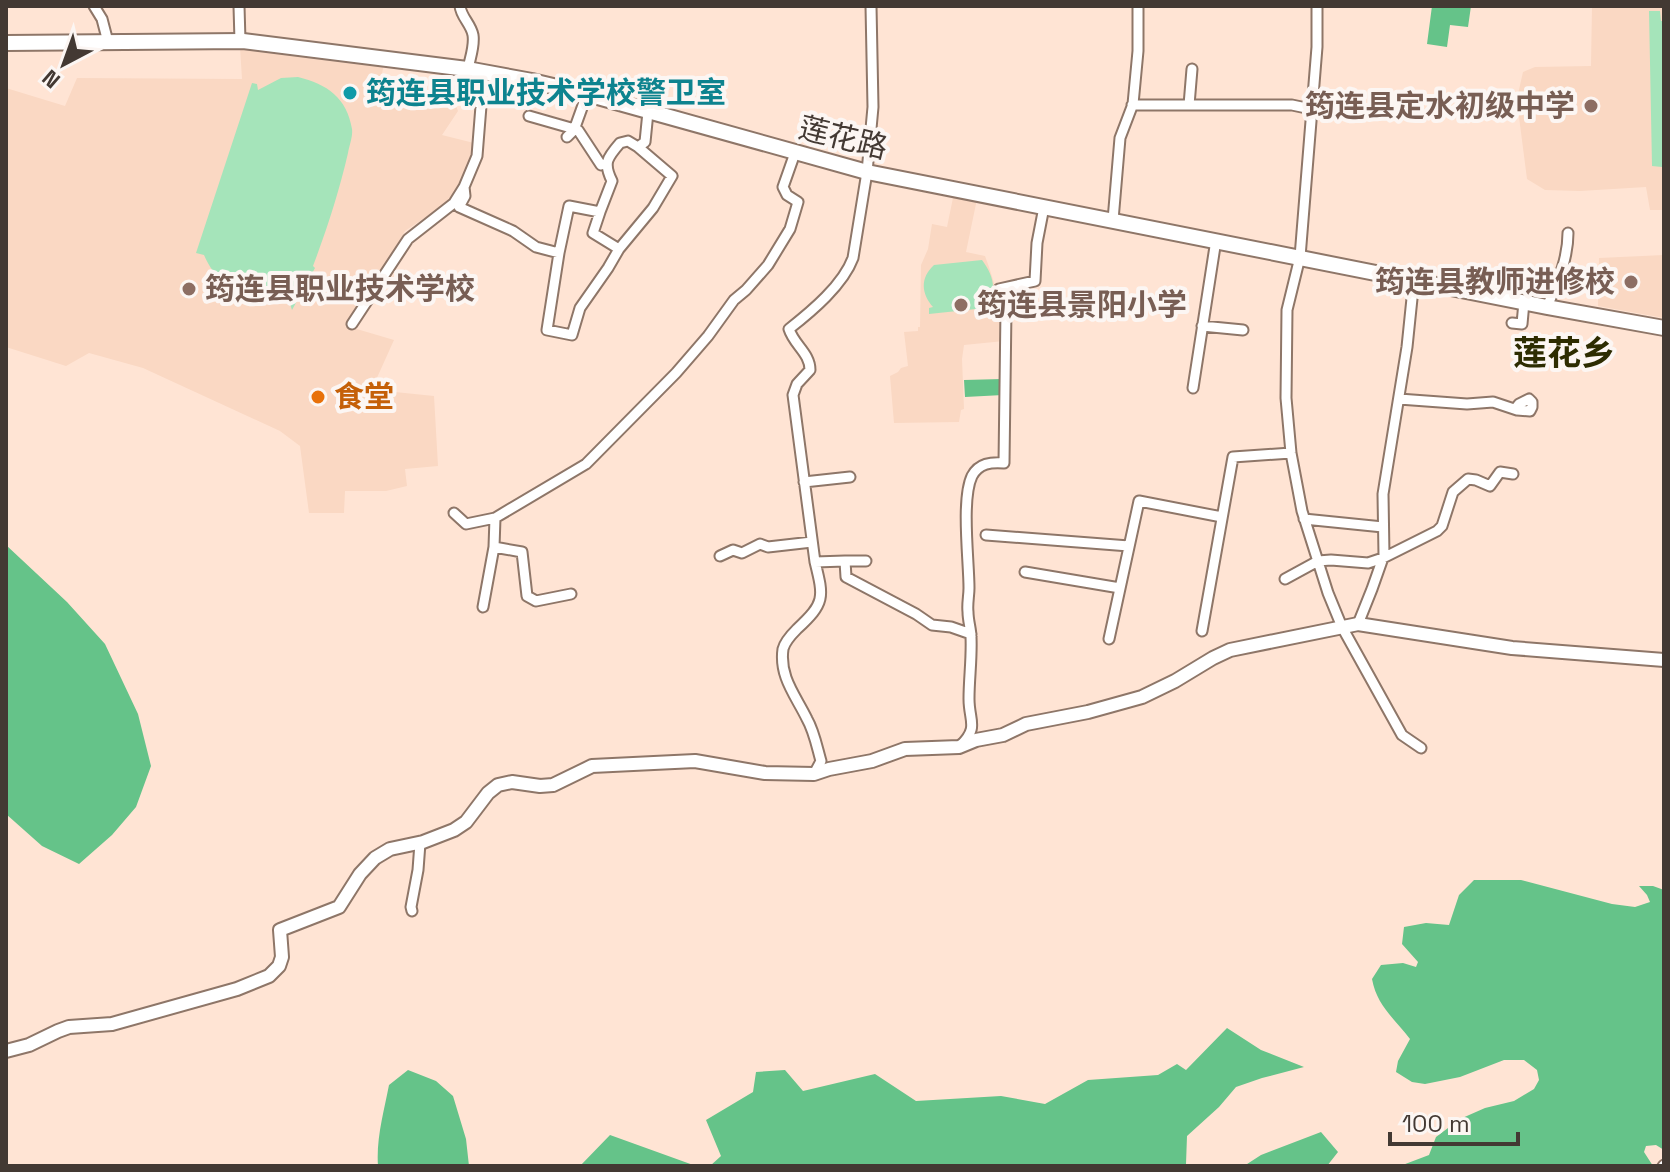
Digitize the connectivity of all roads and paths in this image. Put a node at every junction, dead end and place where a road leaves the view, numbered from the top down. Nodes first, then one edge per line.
1 (94, 6) edge
2 (239, 6) edge
3 (460, 6) edge
4 (871, 6) edge
5 (1138, 6) edge
6 (1317, 6) edge
7 (240, 41) junction
8 (108, 42) junction
9 (6, 43) edge
10 (467, 69) junction
11 (1192, 69) dead end
12 (587, 94) junction
13 (1132, 105) junction
14 (1189, 105) junction
15 (1311, 109) junction
16 (648, 112) junction
17 (529, 116) dead end
18 (575, 128) junction
19 (567, 137) dead end
20 (638, 147) junction
21 (795, 153) junction
22 (601, 165) dead end
23 (867, 172) junction
24 (464, 187) junction
25 (1044, 207) junction
26 (600, 212) junction
27 (1113, 220) junction
28 (1568, 233) dead end
29 (1216, 240) junction
30 (619, 249) junction
31 (559, 253) junction
32 (1300, 257) junction
33 (1414, 279) junction
34 (1524, 302) junction
35 (1547, 307) junction
36 (1512, 323) dead end
37 (352, 324) dead end
38 (1202, 326) junction
39 (1664, 328) edge
40 (1243, 330) dead end
41 (1193, 388) dead end
42 (1399, 399) junction
43 (1515, 409) dead end
44 (1291, 453) junction
45 (1513, 474) dead end
46 (850, 477) dead end
47 (804, 482) junction
48 (454, 513) dead end
49 (1222, 517) junction
50 (495, 518) junction
51 (1304, 519) junction
52 (1383, 527) junction
53 (986, 535) dead end
54 (812, 542) junction
55 (1129, 546) junction
56 (494, 547) junction
57 (720, 556) dead end
58 (1383, 558) junction
59 (845, 561) junction
60 (866, 561) dead end
61 (1318, 561) junction
62 (815, 562) junction
63 (1025, 572) dead end
64 (1285, 579) dead end
65 (1120, 588) junction
66 (571, 594) dead end
67 (483, 607) dead end
68 (1358, 624) junction
69 (1342, 627) junction
70 (1202, 631) dead end
71 (971, 634) junction
72 (1109, 639) dead end
73 (1664, 660) edge
74 (959, 747) junction
75 (1421, 748) dead end
76 (814, 774) junction
77 (420, 843) junction
78 (412, 911) dead end
79 (6, 1051) edge

1 - 8 street
2 - 7 street
3 - 10 street
4 - 23 street
5 - 13 street
6 - 15 street
7 - 8 main road, 莲花路
7 - 10 main road, 莲花路
8 - 9 main road, 莲花路
10 - 12 main road, 莲花路
10 - 24 street
11 - 14 street
12 - 16 main road, 莲花路
12 - 18 street
13 - 14 street
13 - 27 street
14 - 15 street
15 - 32 street
16 - 20 street
16 - 21 main road, 莲花路
17 - 18 street
18 - 19 street
18 - 22 street
20 - 26 street
20 - 30 street
21 - 23 main road, 莲花路
21 - 50 street
23 - 25 main road, 莲花路
23 - 47 street
24 - 31 street
24 - 37 street
25 - 27 main road, 莲花路
25 - 71 street
26 - 30 street
26 - 31 street
27 - 29 main road, 莲花路
28 - 35 street
29 - 32 main road, 莲花路
29 - 38 street
30 - 31 street
32 - 33 main road, 莲花路
32 - 44 street
33 - 34 main road, 莲花路
33 - 42 street
34 - 35 main road, 莲花路
34 - 36 street
35 - 39 main road, 莲花路
38 - 40 street
38 - 41 street
42 - 43 street
42 - 52 street
44 - 49 street
44 - 51 street
45 - 58 street
46 - 47 street
47 - 54 street
48 - 50 street
49 - 55 street
49 - 70 street
50 - 56 street
51 - 52 street
51 - 61 street
52 - 58 street
53 - 55 street
54 - 57 street
54 - 62 street
55 - 65 street
56 - 66 street
56 - 67 street
58 - 61 street
58 - 68 street
59 - 60 street
59 - 62 street
59 - 71 street
61 - 64 street
61 - 69 street
62 - 76 street
63 - 65 street
65 - 72 street
68 - 69 street
68 - 73 street
69 - 74 street
69 - 75 street
71 - 74 street
74 - 76 street
76 - 77 street
77 - 78 street
77 - 79 street

